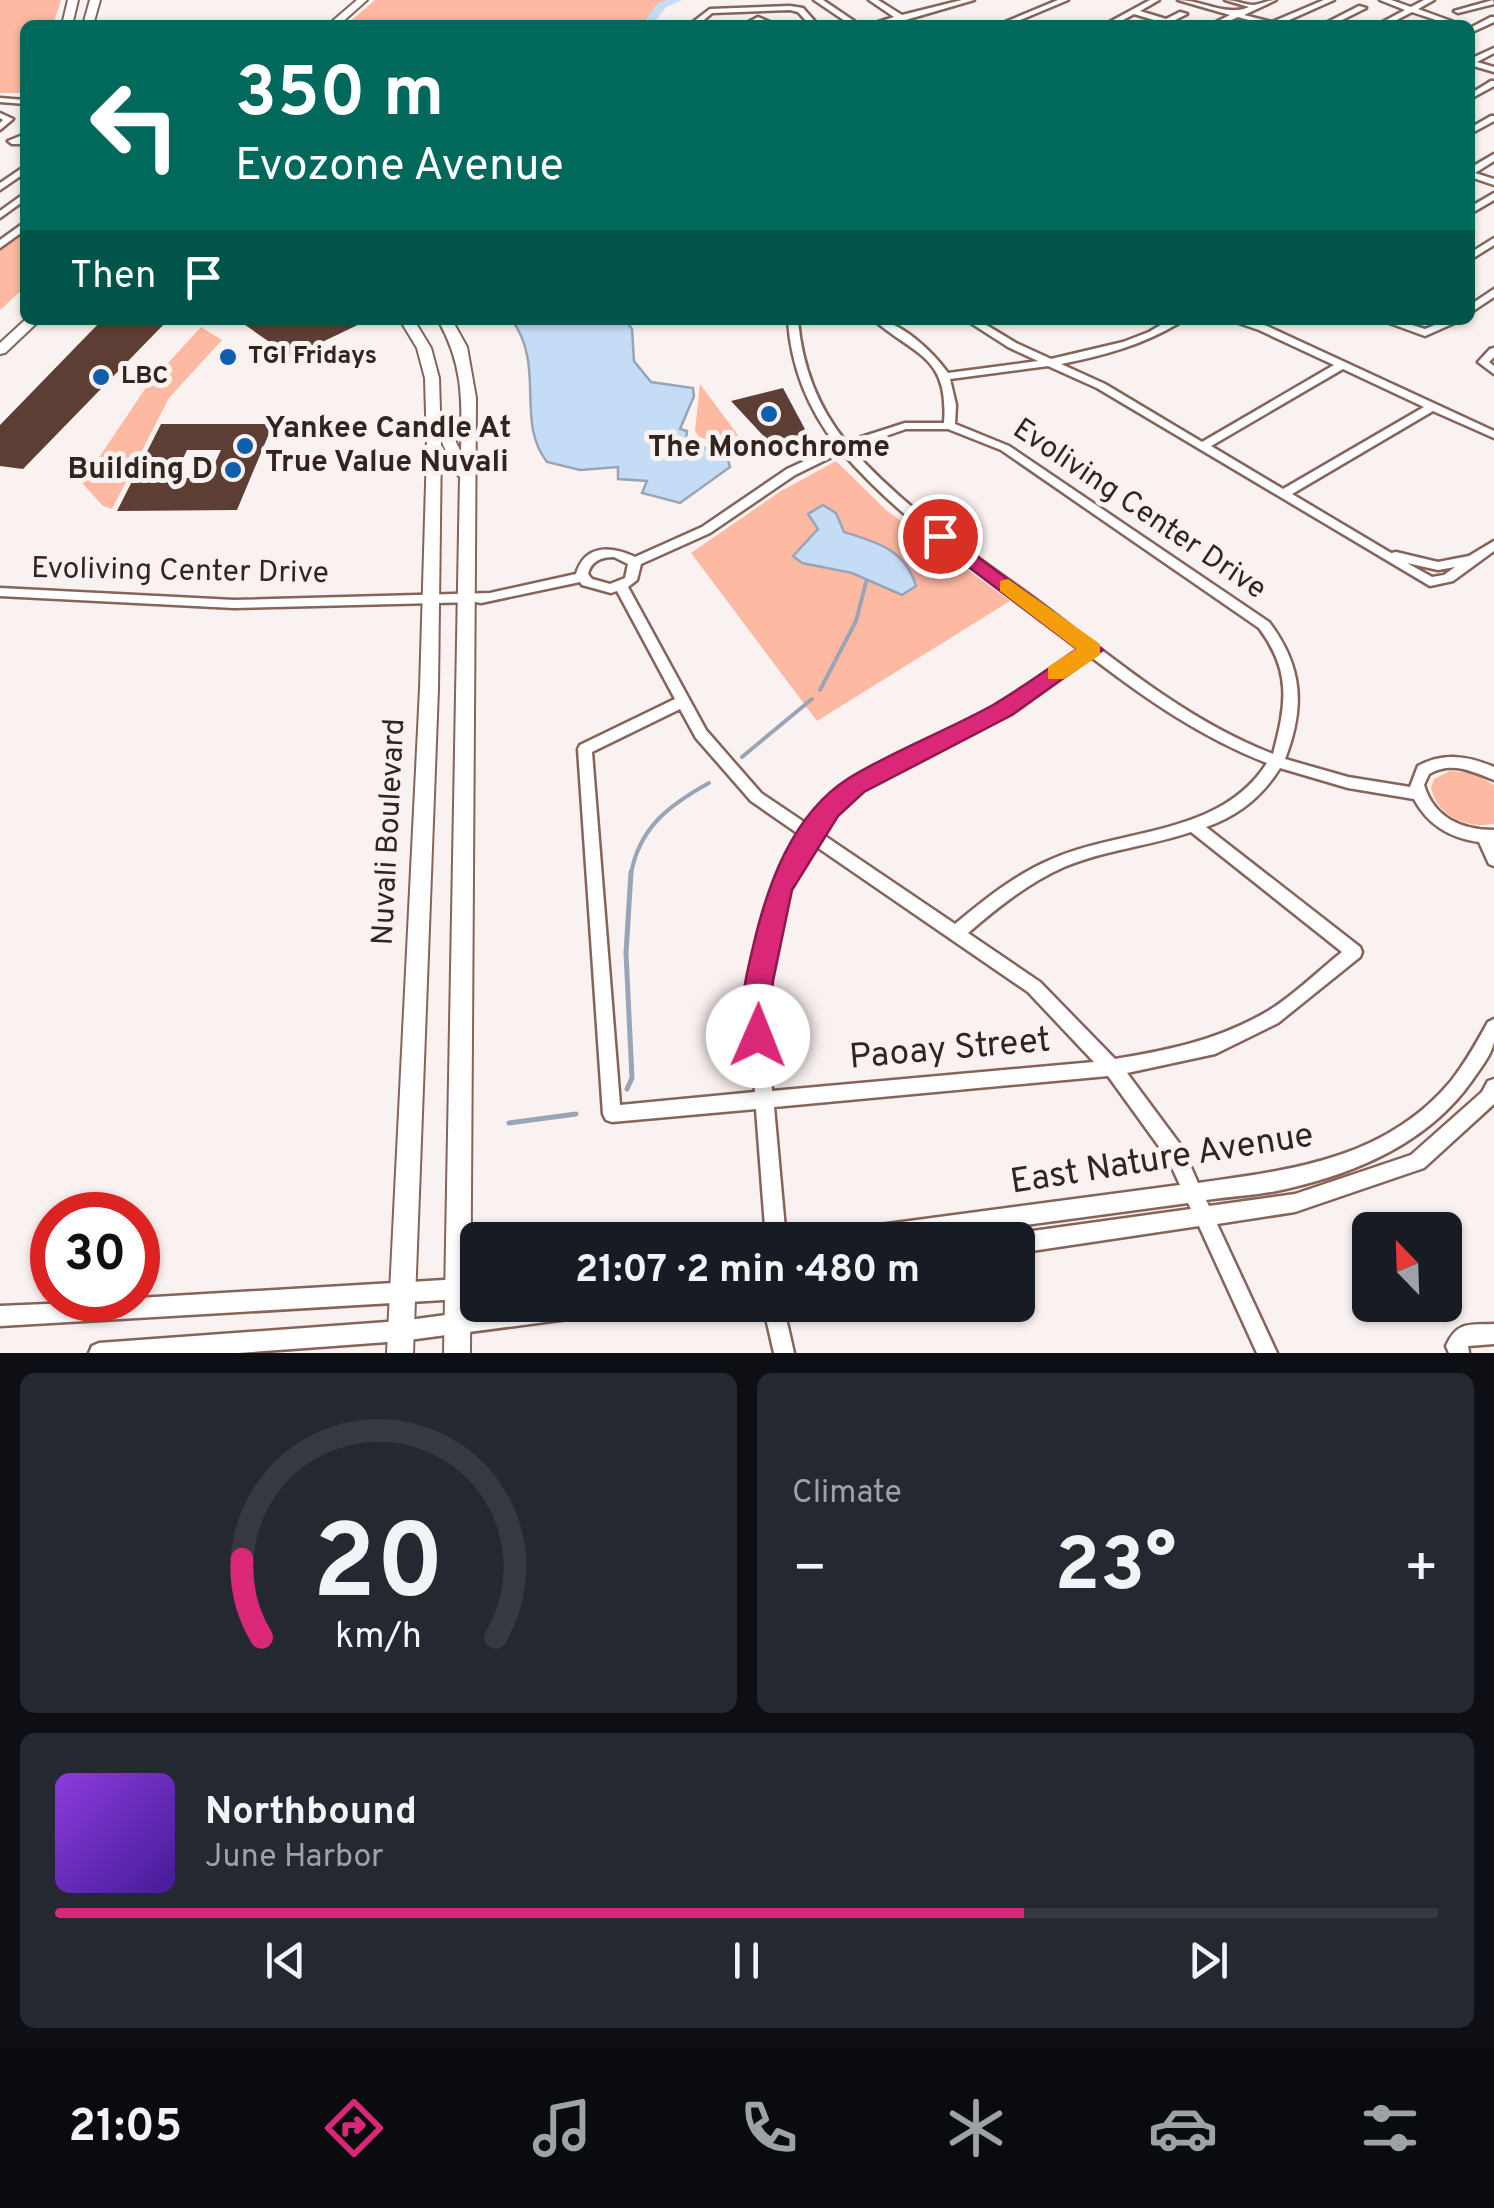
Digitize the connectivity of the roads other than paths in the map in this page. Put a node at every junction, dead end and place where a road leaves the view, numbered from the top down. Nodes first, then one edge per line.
1 (362, 0) edge
2 (818, 0) edge
3 (873, 0) edge
4 (1064, 0) edge
5 (1076, 0) edge
6 (1155, 0) edge
7 (1182, 0) edge
8 (1228, 0) edge
9 (1272, 0) edge
10 (1330, 0) edge
11 (1344, 0) edge
12 (1384, 0) edge
13 (1430, 0) edge
14 (961, 1) edge
15 (1494, 2) edge
16 (1256, 7) junction
17 (1413, 10) junction
18 (1458, 11) dead end
19 (1136, 12) junction
20 (804, 14) junction
21 (1183, 14) dead end
22 (757, 15) junction
23 (1236, 16) junction
24 (902, 19) junction
25 (340, 20) edge
26 (699, 20) edge
27 (752, 20) edge
28 (763, 20) edge
29 (806, 20) edge
30 (816, 20) edge
31 (848, 20) edge
32 (897, 20) edge
33 (1014, 20) edge
34 (1028, 20) edge
35 (1122, 20) edge
36 (1161, 20) edge
37 (1171, 20) edge
38 (1226, 20) edge
39 (1252, 20) edge
40 (1284, 20) edge
41 (1337, 20) edge
42 (1390, 20) edge
43 (1443, 20) edge
44 (1475, 31) edge
45 (1488, 35) dead end
46 (0, 114) edge
47 (0, 131) edge
48 (20, 200) edge
49 (0, 215) edge
50 (20, 229) edge
51 (0, 245) edge
52 (27, 325) edge
53 (410, 325) edge
54 (449, 325) edge
55 (794, 325) edge
56 (886, 325) edge
57 (981, 325) edge
58 (1160, 325) edge
59 (1252, 325) edge
60 (1401, 325) edge
61 (1444, 325) edge
62 (0, 347) edge
63 (1494, 352) edge
64 (1048, 362) junction
65 (1342, 365) junction
66 (1494, 371) edge
67 (946, 376) junction
68 (1432, 407) junction
69 (434, 408) junction
70 (949, 426) junction
71 (1494, 435) edge
72 (1203, 446) junction
73 (844, 448) junction
74 (466, 478) junction
75 (1284, 494) junction
76 (1494, 545) edge
77 (634, 562) junction
78 (583, 577) junction
79 (621, 586) junction
80 (6, 592) edge
81 (464, 600) junction
82 (429, 602) junction
83 (0, 607) edge
84 (1092, 650) junction
85 (682, 702) junction
86 (1281, 763) junction
87 (1494, 774) edge
88 (1418, 794) junction
89 (1196, 827) junction
90 (808, 836) junction
91 (1489, 836) edge
92 (1494, 860) edge
93 (958, 932) junction
94 (1494, 1027) edge
95 (1112, 1068) junction
96 (1494, 1087) edge
97 (765, 1098) junction
98 (1195, 1193) junction
99 (1205, 1214) junction
100 (468, 1222) edge
101 (775, 1222) edge
102 (977, 1222) edge
103 (1035, 1240) edge
104 (460, 1291) edge
105 (403, 1296) junction
106 (0, 1316) edge
107 (460, 1316) edge
108 (484, 1322) edge
109 (778, 1322) edge
110 (457, 1326) junction
111 (1494, 1334) edge
112 (400, 1342) edge
113 (99, 1353) edge
114 (457, 1353) edge
115 (784, 1353) edge
116 (1267, 1353) edge
117 (1459, 1353) edge

1 - 25 main road
2 - 31 street
3 - 24 street
4 - 33 street
5 - 34 street
6 - 19 street
7 - 23 street
8 - 16 street
9 - 16 street
10 - 40 street
11 - 41 street
12 - 17 street
13 - 17 street
14 - 24 street
15 - 18 street
16 - 23 street
17 - 42 street
17 - 43 street
19 - 35 street
19 - 36 street
20 - 22 street
20 - 29 street
20 - 30 street
21 - 37 street
22 - 26 street
22 - 27 street
22 - 28 street
23 - 38 street
23 - 39 street
24 - 32 street
44 - 45 street
46 - 47 street
48 - 49 street
50 - 51 street
52 - 62 main road
53 - 69 main road, Nuvali Boulevard
54 - 74 main road
55 - 73 street
56 - 67 street
57 - 64 street
58 - 64 street
59 - 65 street
60 - 61 street
63 - 66 street
64 - 67 street
64 - 72 street
65 - 68 street
65 - 72 street
67 - 70 street
68 - 71 street
68 - 75 street
69 - 74 main road
69 - 82 main road, Nuvali Boulevard
70 - 73 street, Evoliving Center Drive
70 - 86 street, Evoliving Center Drive
72 - 75 street
73 - 77 street, Evoliving Center Drive
73 - 84 street
74 - 81 main road
75 - 76 street
77 - 78 street, Evoliving Center Drive
77 - 79 street
78 - 79 street, Evoliving Center Drive
78 - 81 street, Evoliving Center Drive
79 - 85 street
80 - 82 street, Evoliving Center Drive
80 - 83 street
81 - 82 street, Evoliving Center Drive
81 - 100 main road
82 - 105 main road, Nuvali Boulevard
84 - 86 street
84 - 90 street
85 - 90 street
85 - 97 street, Paoay Street
86 - 88 street
86 - 89 street
87 - 88 street
88 - 91 street
89 - 93 street
89 - 95 street, Paoay Street
90 - 93 street
90 - 97 street
91 - 92 street
93 - 95 street
94 - 98 street, East Nature Avenue
95 - 97 street, Paoay Street
95 - 98 street
96 - 99 street
97 - 101 street
98 - 99 street
98 - 102 street, East Nature Avenue
99 - 103 street
99 - 116 street
104 - 105 street
105 - 106 street
105 - 112 main road, Nuvali Boulevard
107 - 110 main road
108 - 110 street
109 - 115 street
110 - 112 street
110 - 114 main road
111 - 117 street
112 - 113 street

